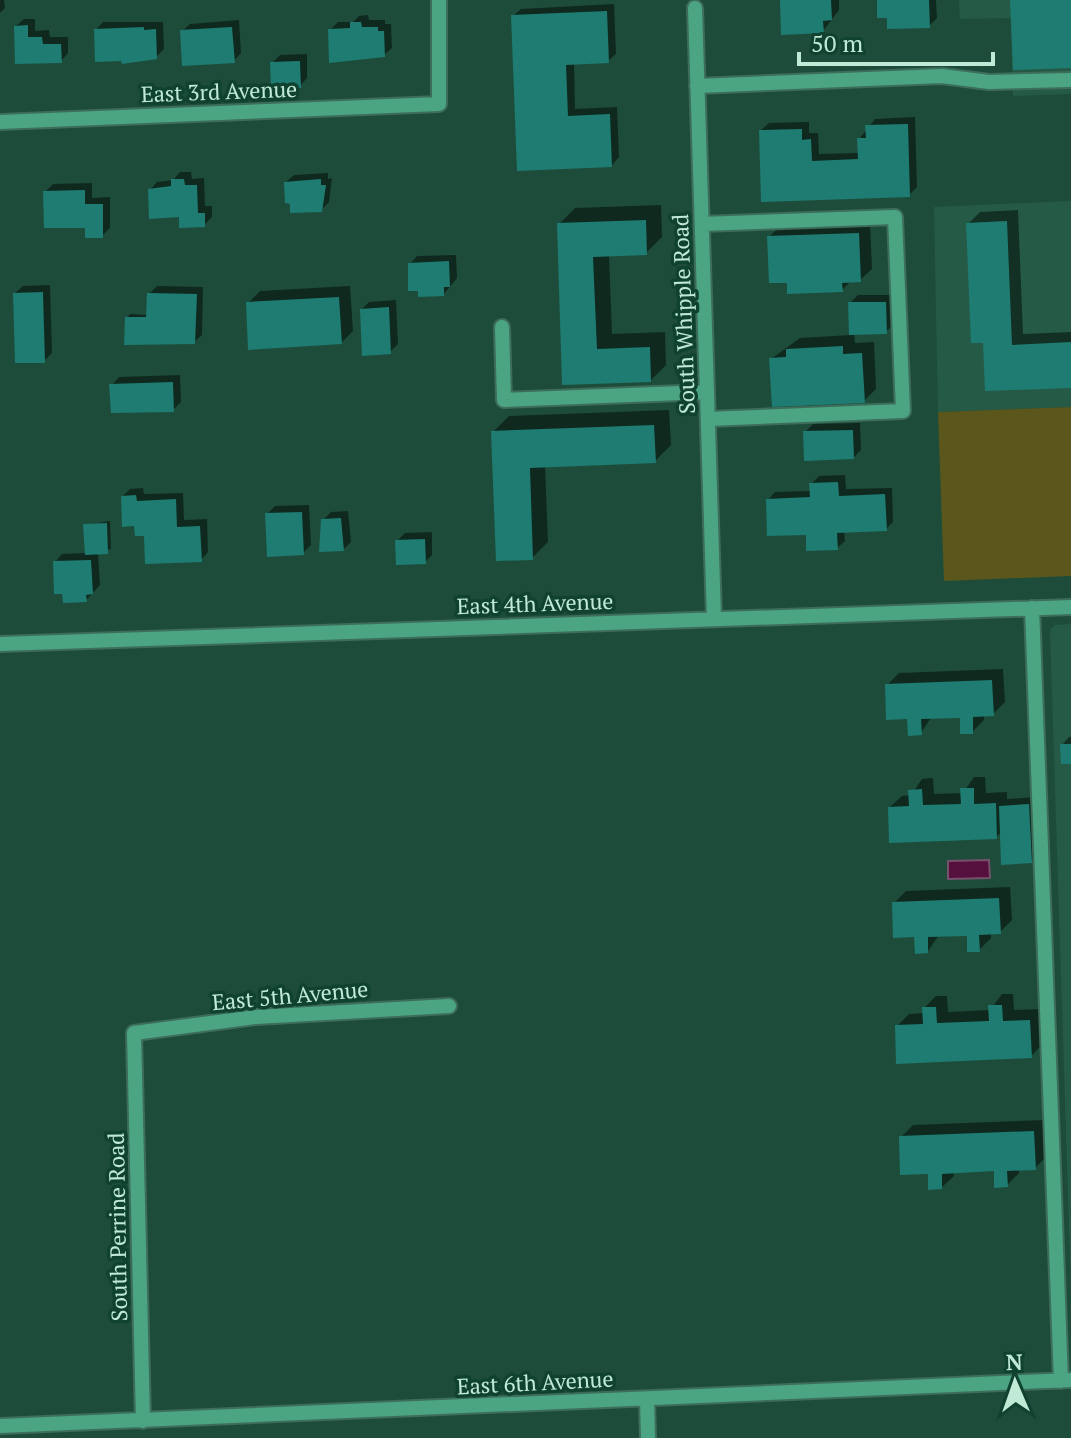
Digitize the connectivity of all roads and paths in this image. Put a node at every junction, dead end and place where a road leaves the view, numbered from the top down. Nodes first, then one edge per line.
1 (439, 0) edge
2 (695, 8) dead end
3 (1071, 80) edge
4 (697, 86) junction
5 (0, 122) edge
6 (702, 224) junction
7 (502, 327) dead end
8 (707, 392) junction
9 (708, 419) junction
10 (1071, 607) edge
11 (1032, 608) junction
12 (714, 618) junction
13 (0, 644) edge
14 (449, 1006) dead end
15 (134, 1033) joint
16 (1066, 1381) edge
17 (647, 1399) junction
18 (143, 1421) junction
19 (0, 1426) edge
20 (648, 1438) edge

1 - 5 street, East 3rd Avenue
2 - 4 street, South Whipple Road
3 - 4 street
4 - 6 street, South Whipple Road
6 - 8 street, South Whipple Road
6 - 9 street
7 - 8 street
8 - 9 street, South Whipple Road
9 - 12 street, South Whipple Road
10 - 11 street, East 4th Avenue
11 - 12 street, East 4th Avenue
11 - 16 street
12 - 13 street, East 4th Avenue
14 - 15 street, East 5th Avenue
15 - 18 street, South Perrine Road
16 - 17 street, East 6th Avenue
17 - 18 street, East 6th Avenue
17 - 20 street
18 - 19 street, East 6th Avenue

